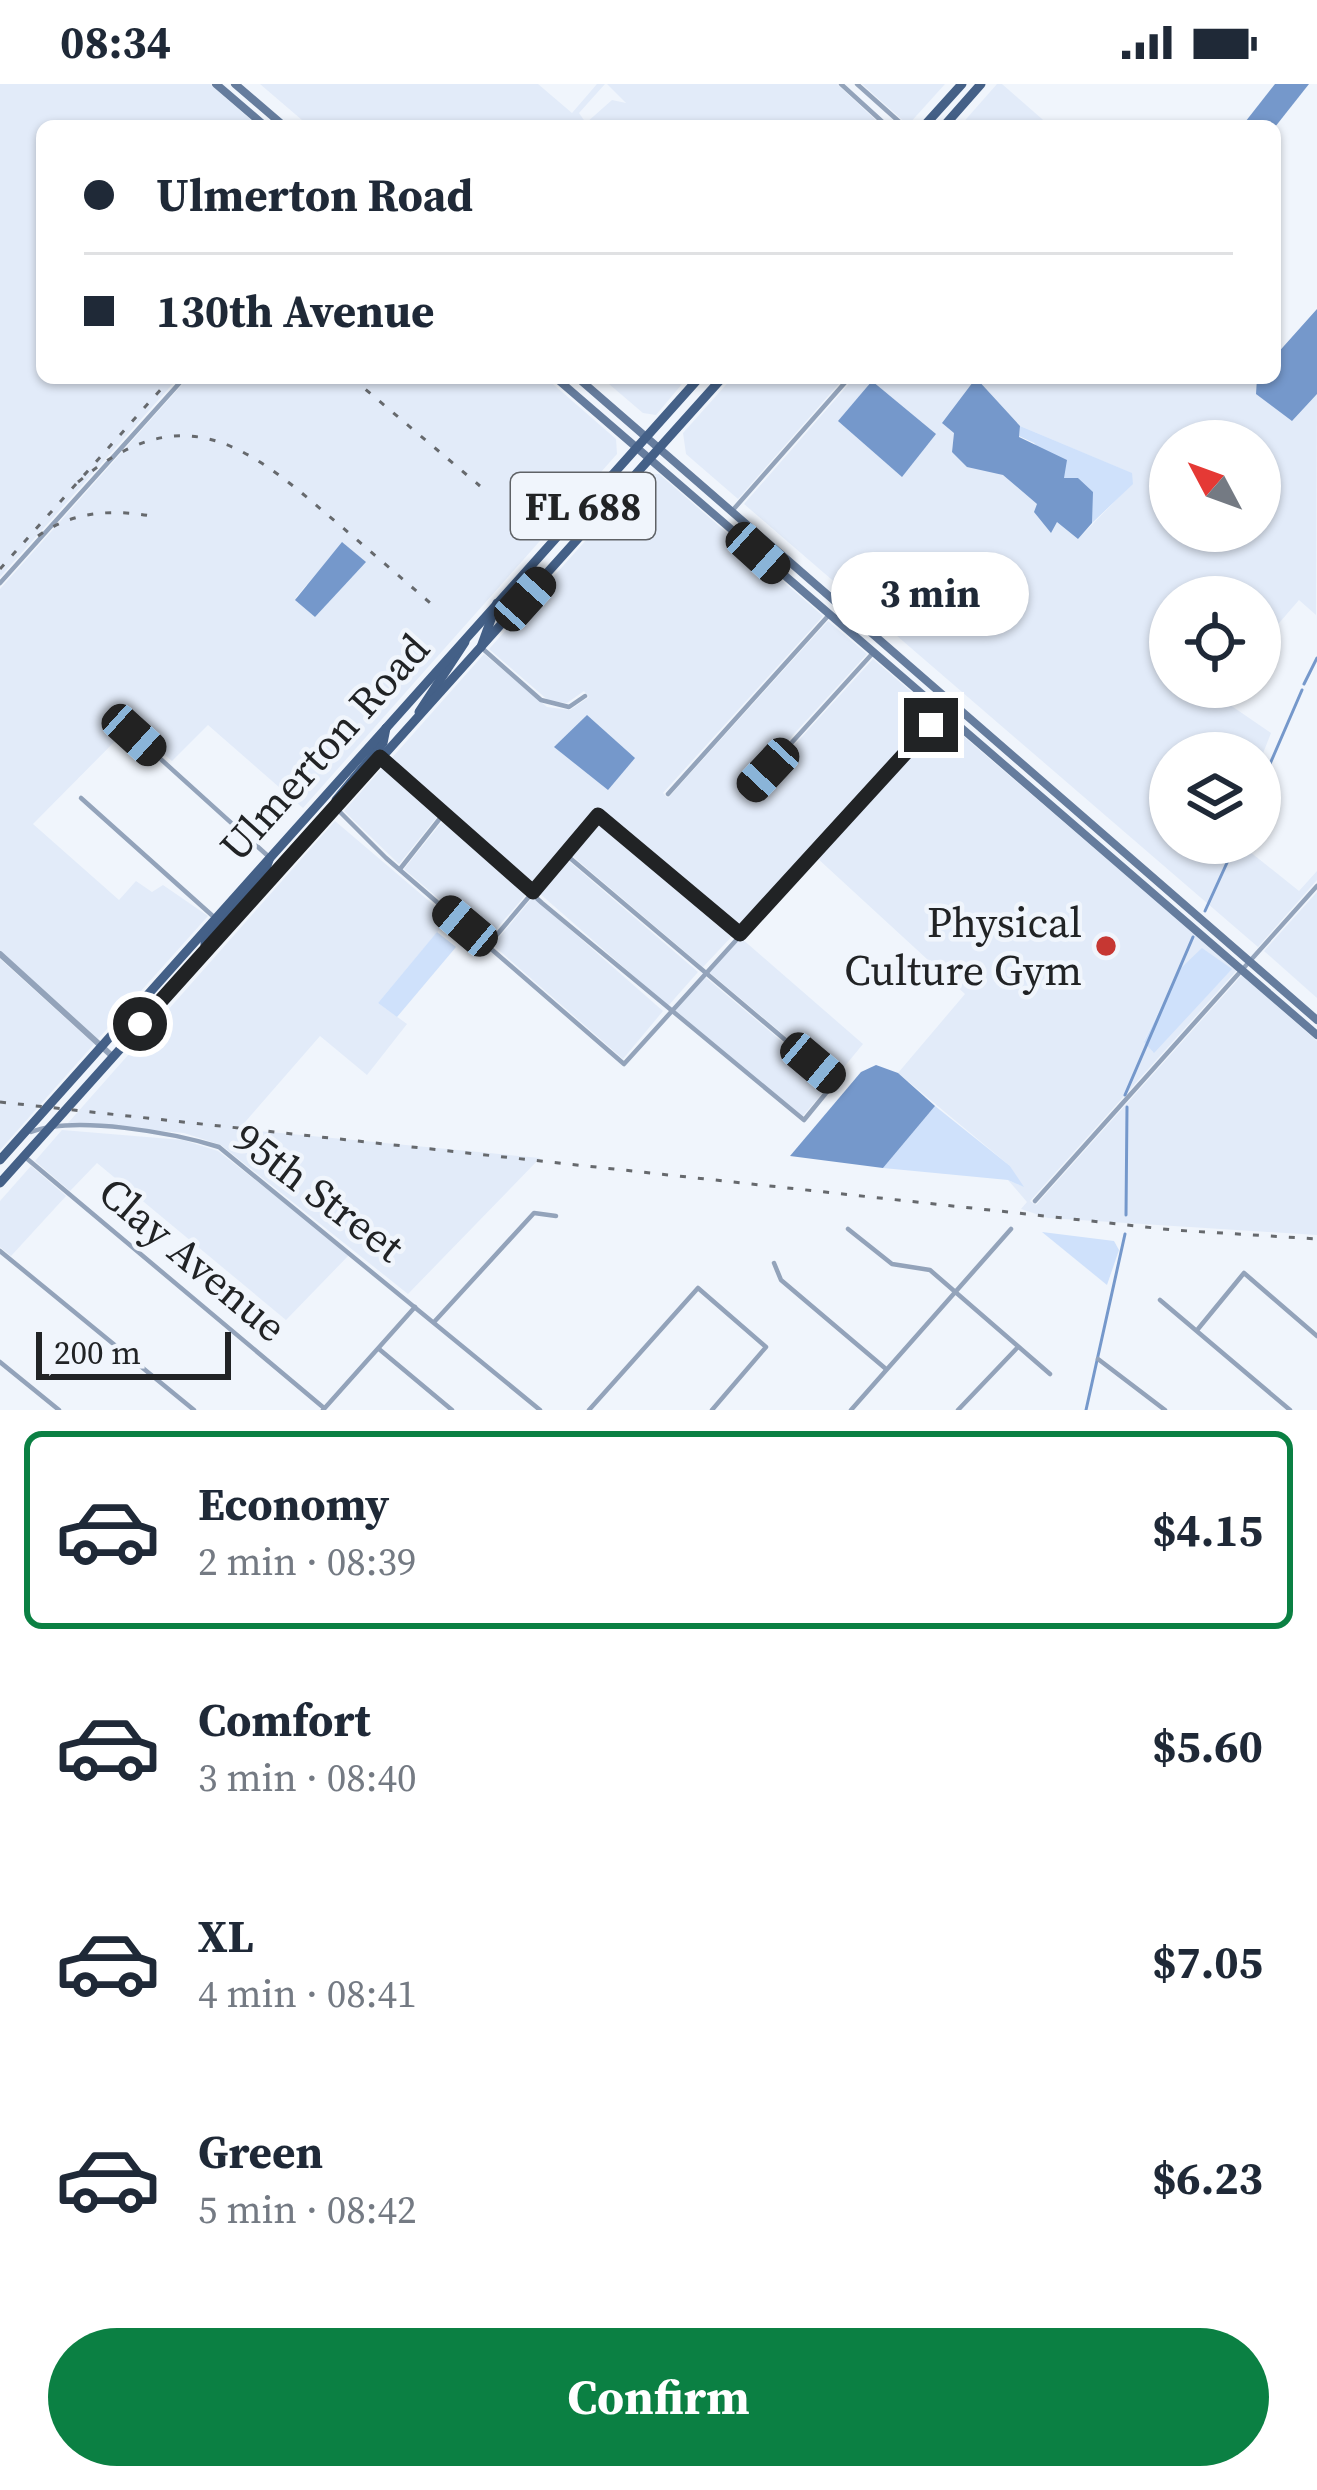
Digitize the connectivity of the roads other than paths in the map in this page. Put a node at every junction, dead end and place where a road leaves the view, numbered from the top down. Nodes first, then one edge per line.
1 (216, 84) edge
2 (235, 84) edge
3 (842, 84) edge
4 (857, 84) edge
5 (962, 84) edge
6 (981, 84) edge
7 (258, 120) edge
8 (277, 120) edge
9 (881, 120) edge
10 (897, 120) edge
11 (929, 120) edge
12 (949, 120) edge
13 (179, 384) edge
14 (563, 384) edge
15 (585, 384) edge
16 (694, 384) edge
17 (717, 384) edge
18 (844, 384) edge
19 (646, 437) junction
20 (637, 448) junction
21 (660, 449) junction
22 (650, 460) junction
23 (732, 511) junction
24 (784, 578) junction
25 (811, 579) junction
26 (0, 583) edge
27 (497, 603) junction
28 (828, 616) junction
29 (466, 637) junction
30 (481, 647) junction
31 (872, 654) junction
32 (940, 694) junction
33 (585, 696) dead end
34 (941, 713) junction
35 (418, 716) junction
36 (386, 728) junction
37 (134, 735) dead end
38 (993, 739) junction
39 (380, 757) junction
40 (746, 793) dead end
41 (668, 794) dead end
42 (81, 798) dead end
43 (335, 808) junction
44 (445, 812) junction
45 (564, 853) junction
46 (269, 858) junction
47 (400, 869) junction
48 (1317, 886) edge
49 (533, 892) junction
50 (215, 918) junction
51 (740, 934) junction
52 (488, 945) junction
53 (206, 951) junction
54 (0, 954) edge
55 (1250, 962) junction
56 (1242, 970) junction
57 (707, 972) junction
58 (673, 1010) junction
59 (1317, 1020) edge
60 (1317, 1035) edge
61 (101, 1046) junction
62 (111, 1055) junction
63 (51, 1126) junction
64 (20, 1137) junction
65 (23, 1156) junction
66 (0, 1160) edge
67 (0, 1183) edge
68 (1035, 1201) dead end
69 (556, 1216) dead end
70 (848, 1228) dead end
71 (1011, 1229) dead end
72 (0, 1251) edge
73 (774, 1263) dead end
74 (956, 1293) junction
75 (1160, 1300) dead end
76 (417, 1306) junction
77 (435, 1321) junction
78 (1197, 1330) junction
79 (1317, 1336) edge
80 (1018, 1348) junction
81 (379, 1349) junction
82 (1098, 1359) dead end
83 (0, 1362) edge
84 (887, 1370) junction
85 (1050, 1374) dead end
86 (1160, 1408) edge
87 (324, 1409) edge
88 (961, 1409) edge
89 (58, 1410) edge
90 (194, 1410) edge
91 (452, 1410) edge
92 (540, 1410) edge
93 (589, 1410) edge
94 (712, 1410) edge
95 (851, 1410) edge
96 (1290, 1410) edge

1 - 7 main road
2 - 8 main road
3 - 9 street
4 - 10 street
5 - 11 main road
6 - 12 main road
13 - 26 street
14 - 20 main road
15 - 19 main road
16 - 19 main road, Ulmerton Road / FL 688
17 - 21 main road, Ulmerton Road / FL 688
18 - 23 street
19 - 20 main road, Ulmerton Road / FL 688
19 - 21 main road
20 - 22 main road
20 - 27 main road, Ulmerton Road / FL 688
21 - 22 main road, Ulmerton Road / FL 688
21 - 23 main road
22 - 24 main road
22 - 30 main road, Ulmerton Road / FL 688
23 - 25 main road
24 - 25 main road
24 - 28 main road
25 - 32 main road
27 - 29 main road, Ulmerton Road / FL 688
27 - 30 main road
28 - 31 main road
28 - 41 street
29 - 35 main road
29 - 36 main road, Ulmerton Road / FL 688
30 - 33 street
30 - 35 main road, Ulmerton Road / FL 688
31 - 34 main road
31 - 40 street
32 - 34 main road
32 - 38 main road
34 - 38 main road
34 - 51 street
34 - 56 main road
35 - 39 main road, Ulmerton Road / FL 688
36 - 43 main road
36 - 46 main road, Ulmerton Road / FL 688
37 - 46 street
38 - 55 main road
39 - 43 main road, Ulmerton Road / FL 688
39 - 44 street
42 - 50 street
43 - 47 street
43 - 53 main road, Ulmerton Road / FL 688
44 - 47 street
44 - 49 street
45 - 49 street
45 - 51 street
45 - 57 street
46 - 50 main road, Ulmerton Road / FL 688
46 - 53 main road
47 - 52 street
48 - 55 street
49 - 52 street
49 - 58 street
50 - 61 main road, Ulmerton Road / FL 688
51 - 57 street
52 - 58 street
53 - 62 main road, Ulmerton Road / FL 688
54 - 61 street
55 - 56 street
55 - 59 main road
56 - 60 main road
56 - 68 street
57 - 58 street
57 - 58 street
61 - 62 street
61 - 64 main road, Ulmerton Road / FL 688
62 - 63 main road, Ulmerton Road / FL 688
63 - 64 street, 95th Street
63 - 65 main road, Ulmerton Road / FL 688
63 - 76 street, 95th Street
64 - 66 main road, Ulmerton Road / FL 688
65 - 67 main road, Ulmerton Road / FL 688
65 - 87 street, Clay Avenue
69 - 77 street
70 - 74 street
71 - 74 street
72 - 90 street
73 - 84 street
74 - 80 street
74 - 84 street
75 - 78 street
76 - 77 street, 95th Street
76 - 81 street
77 - 92 street, 95th Street
78 - 79 street
78 - 96 street
80 - 85 street
80 - 88 street
81 - 87 street
81 - 91 street
82 - 86 street
83 - 89 street
84 - 95 street
93 - 94 street

